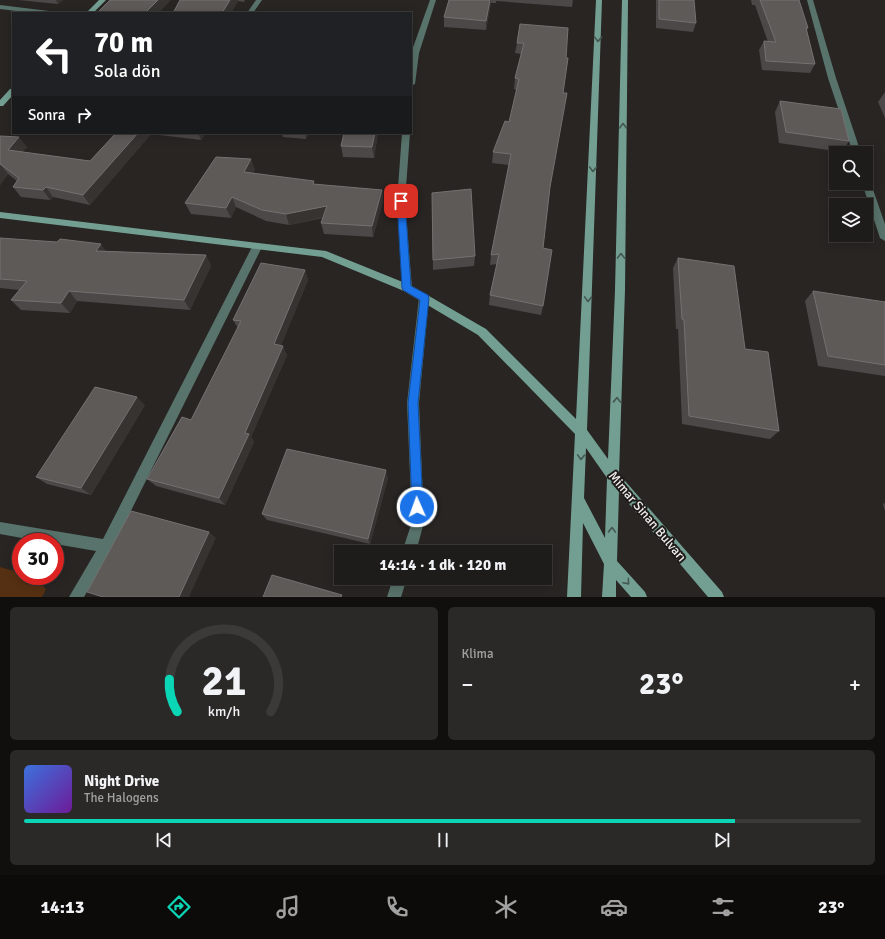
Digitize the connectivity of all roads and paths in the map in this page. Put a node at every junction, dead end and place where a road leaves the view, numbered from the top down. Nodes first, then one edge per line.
1 (103, 0) edge
2 (259, 0) edge
3 (433, 0) edge
4 (599, 0) edge
5 (624, 0) edge
6 (810, 0) edge
7 (0, 7) edge
8 (41, 12) edge
9 (90, 12) edge
10 (251, 12) edge
11 (412, 76) edge
12 (12, 92) edge
13 (0, 104) edge
14 (406, 134) edge
15 (855, 146) edge
16 (869, 190) edge
17 (0, 215) edge
18 (885, 238) edge
19 (257, 247) junction
20 (407, 288) junction
21 (424, 298) junction
22 (582, 433) junction
23 (614, 477) junction
24 (579, 500) junction
25 (0, 528) edge
26 (411, 545) edge
27 (106, 546) junction
28 (610, 563) junction
29 (398, 585) edge
30 (76, 597) edge
31 (394, 597) edge
32 (574, 597) edge
33 (609, 597) edge
34 (640, 597) edge
35 (717, 597) edge

1 - 9 main road
2 - 10 street
3 - 11 street
4 -> 22 main road
23 -> 5 main road
6 - 15 street
7 - 8 street
12 - 13 main road
14 - 20 street
16 - 18 street
17 - 19 main road, Mimar Sinan Bulvarı
19 - 20 main road, Mimar Sinan Bulvarı
19 - 27 street
20 - 21 main road, Mimar Sinan Bulvarı
21 - 22 main road, Mimar Sinan Bulvarı
21 - 26 street
22 - 23 main road, Mimar Sinan Bulvarı
22 -> 24 main road
28 -> 23 main road
23 - 35 main road, Mimar Sinan Bulvarı
24 - 28 main road
24 - 32 main road
25 - 27 street
27 - 30 street
28 - 33 main road
28 -> 34 main road
29 - 31 street

